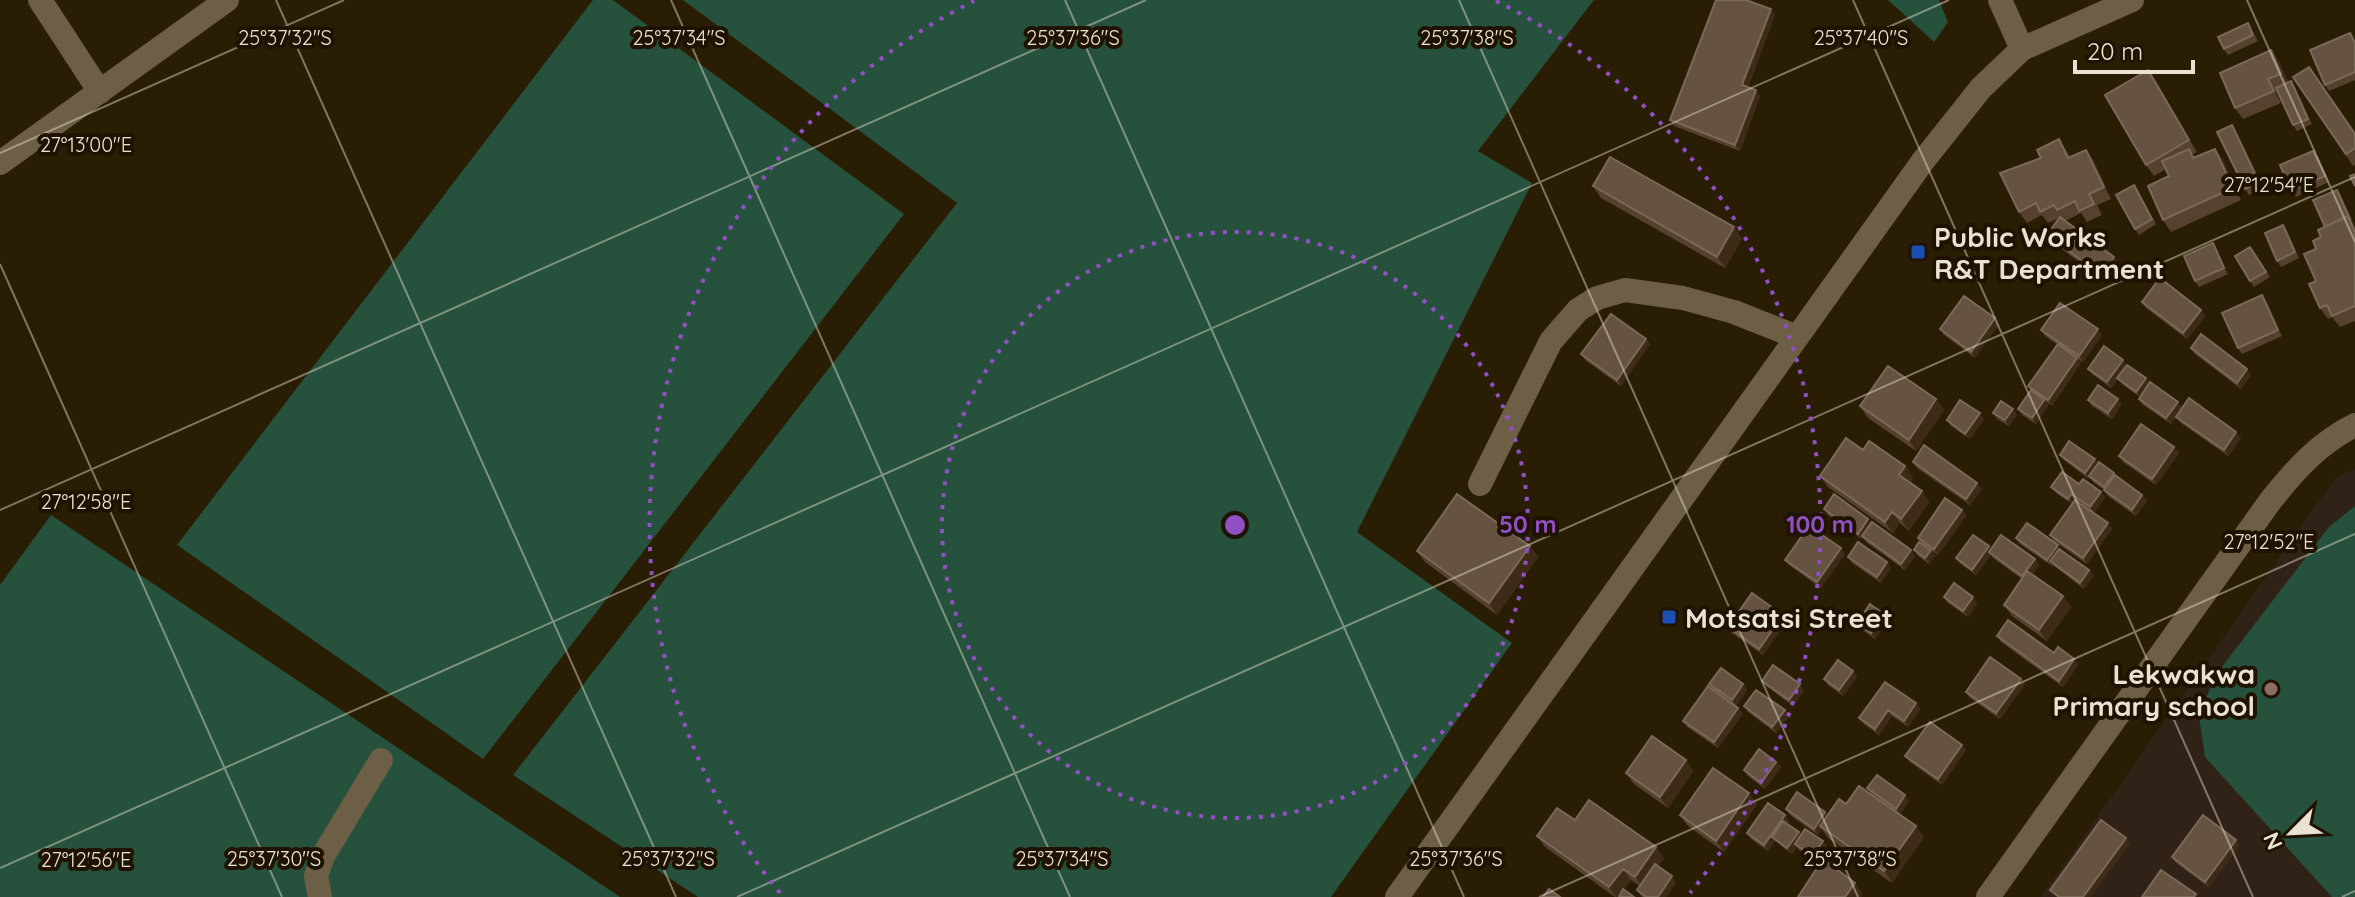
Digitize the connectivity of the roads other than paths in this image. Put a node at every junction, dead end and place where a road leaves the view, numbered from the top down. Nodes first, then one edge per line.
1 (40, 0) edge
2 (227, 0) edge
3 (2000, 0) edge
4 (2132, 0) edge
5 (2022, 49) junction
6 (100, 92) junction
7 (0, 163) edge
8 (1797, 337) junction
9 (2355, 425) edge
10 (1480, 484) dead end
11 (381, 760) dead end
12 (320, 897) edge
13 (1397, 897) edge
14 (1988, 897) edge

1 - 6 street
2 - 6 street
3 - 5 street
4 - 5 street
5 - 8 street
6 - 7 street
8 - 10 street
8 - 13 street
9 - 14 street
11 - 12 street

